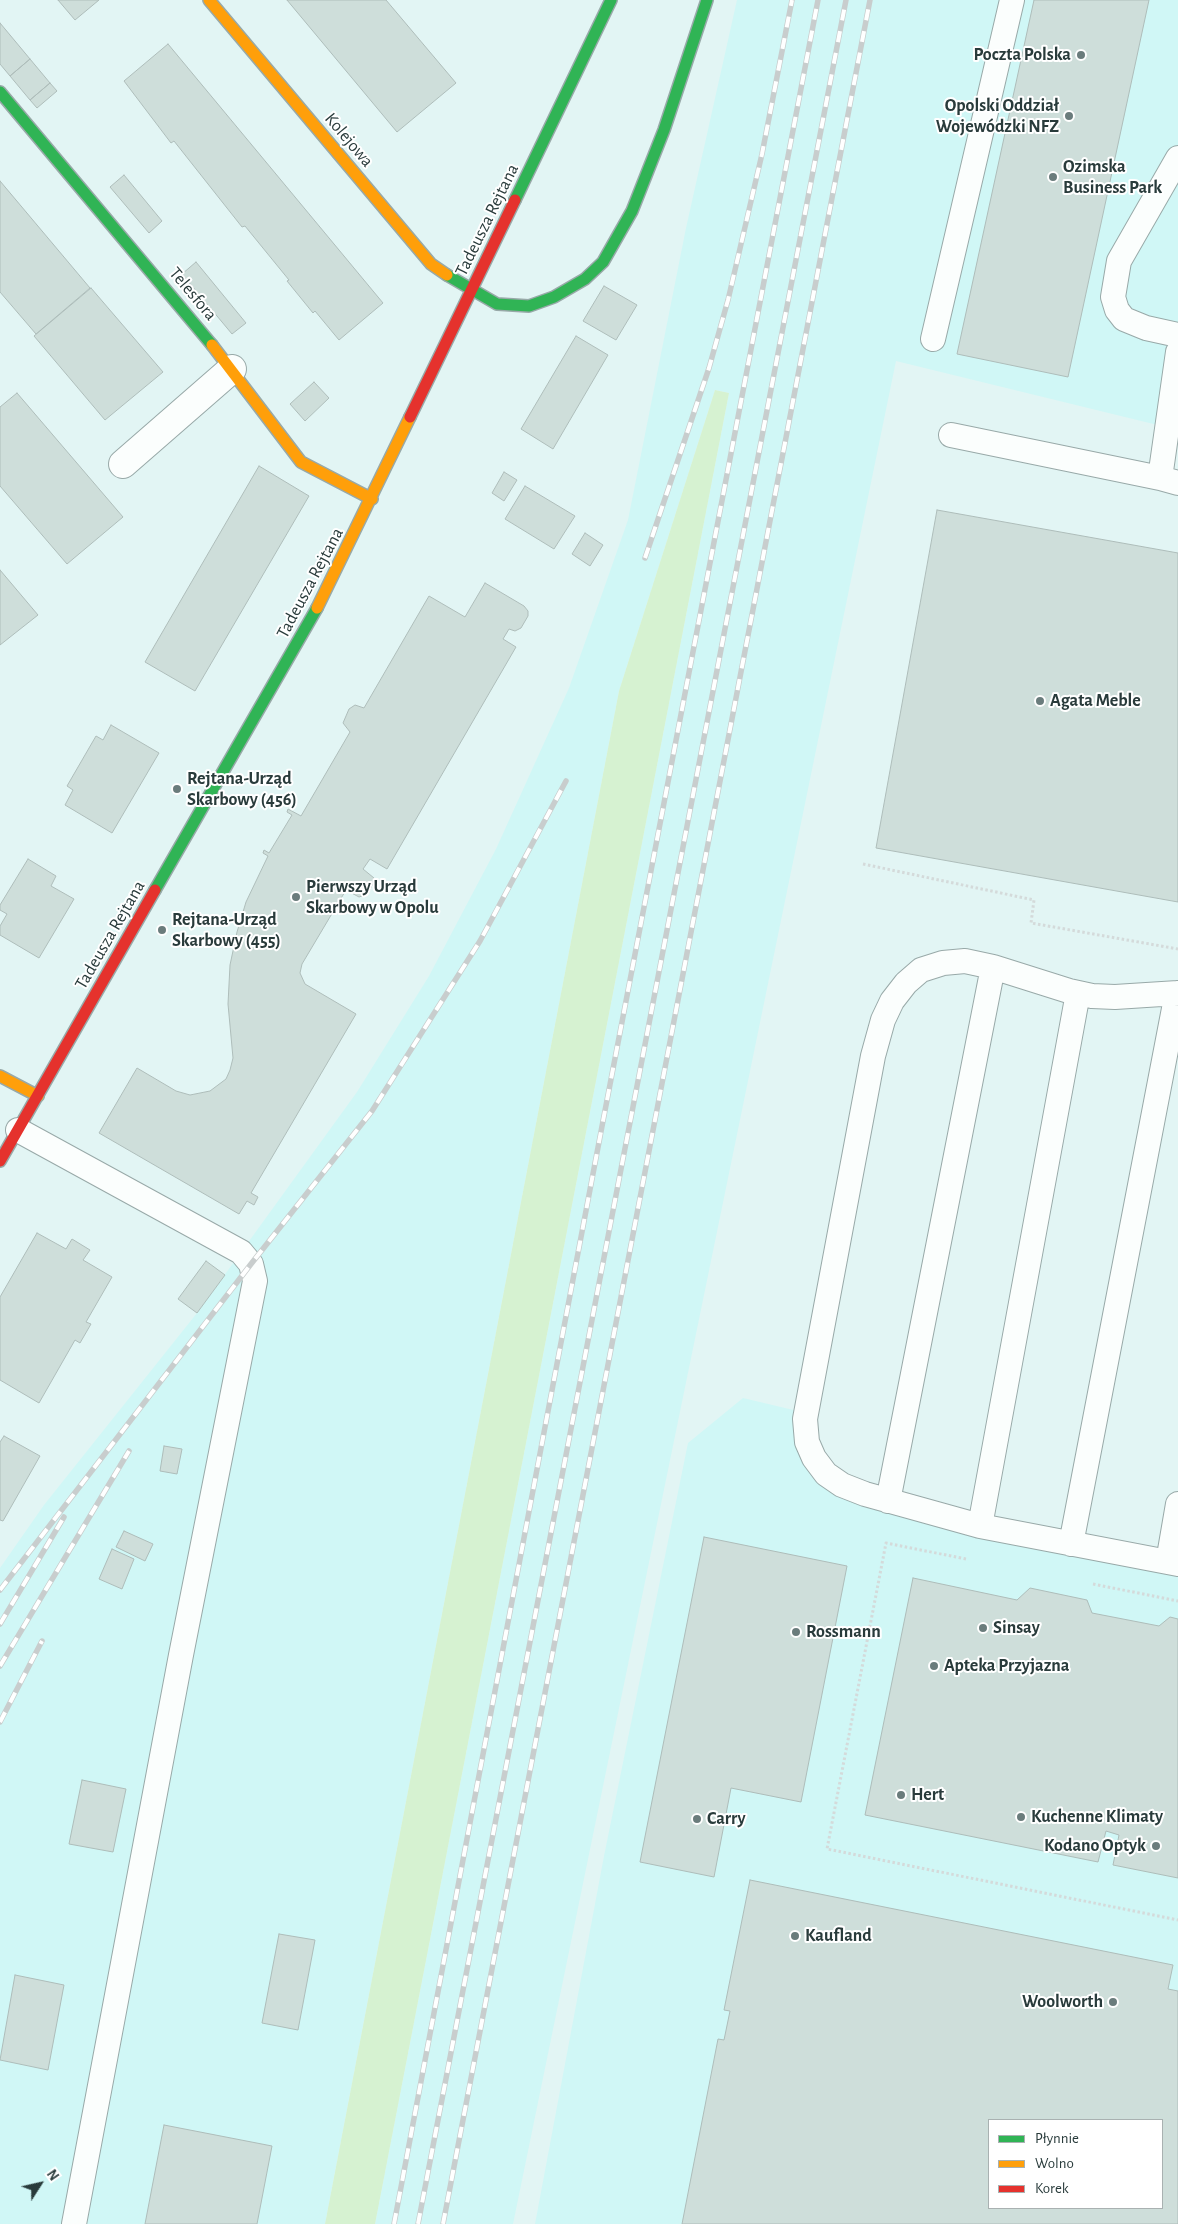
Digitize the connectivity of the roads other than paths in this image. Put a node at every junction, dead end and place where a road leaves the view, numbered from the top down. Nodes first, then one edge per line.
1 (209, 0) edge
2 (611, 0) edge
3 (708, 0) edge
4 (1012, 0) edge
5 (0, 92) edge
6 (1178, 158) edge
7 (472, 291) junction
8 (1178, 335) edge
9 (933, 339) dead end
10 (1178, 352) edge
11 (232, 369) junction
12 (951, 435) dead end
13 (123, 464) dead end
14 (1169, 480) edge
15 (372, 499) junction
16 (994, 967) junction
17 (1078, 993) junction
18 (1178, 993) edge
19 (0, 1076) edge
20 (38, 1096) junction
21 (18, 1130) junction
22 (0, 1161) edge
23 (888, 1501) junction
24 (1178, 1504) edge
25 (980, 1526) junction
26 (1071, 1544) junction
27 (1173, 1563) edge
28 (74, 2224) edge

1 - 7 street, Kolejowa
2 - 7 street, Tadeusza Rejtana
3 - 7 street, Kolejowa
4 - 9 lane
5 - 11 street, Telesfora
6 - 8 lane
7 - 15 street, Tadeusza Rejtana
10 - 14 lane
11 - 13 street
11 - 15 street, Telesfora
12 - 14 lane
15 - 20 street, Tadeusza Rejtana
16 - 17 lane
16 - 23 lane
16 - 23 lane
17 - 18 lane
17 - 25 lane
18 - 26 lane
19 - 20 street
20 - 21 street, Tadeusza Rejtana
21 - 22 street, Tadeusza Rejtana
21 - 28 lane
23 - 25 lane
24 - 27 lane
25 - 26 lane
26 - 27 lane

